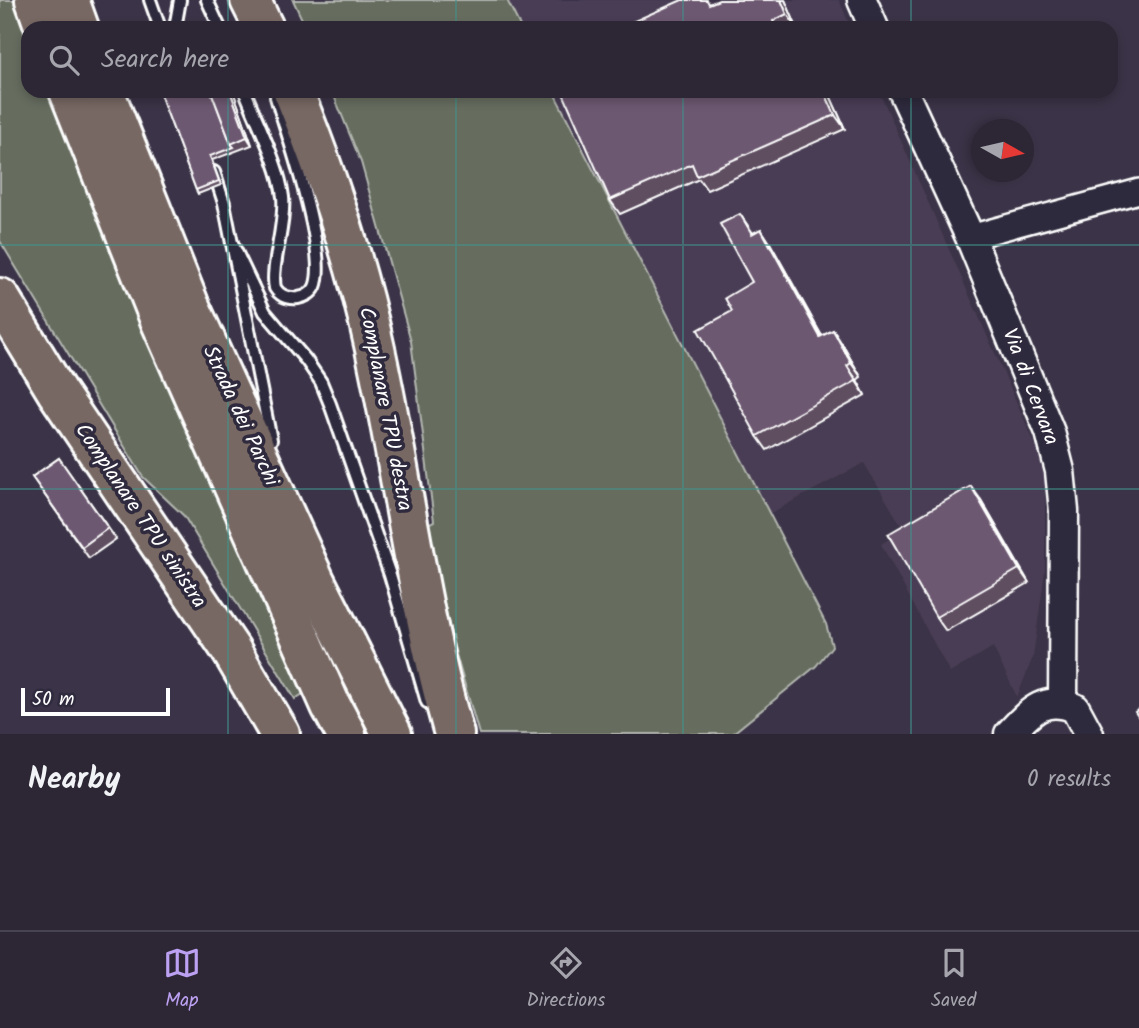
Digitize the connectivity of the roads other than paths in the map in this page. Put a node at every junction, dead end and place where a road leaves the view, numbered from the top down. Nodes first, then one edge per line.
1 (35, 0) edge
2 (69, 0) edge
3 (150, 0) edge
4 (180, 0) edge
5 (208, 0) edge
6 (249, 0) edge
7 (862, 0) edge
8 (42, 21) edge
9 (76, 21) edge
10 (158, 21) edge
11 (176, 21) edge
12 (217, 21) edge
13 (254, 21) edge
14 (260, 21) edge
15 (871, 21) edge
16 (72, 98) edge
17 (107, 98) edge
18 (247, 98) edge
19 (276, 98) edge
20 (296, 98) edge
21 (906, 98) edge
22 (211, 163) edge
23 (1139, 191) edge
24 (970, 237) junction
25 (232, 243) junction
26 (0, 298) edge
27 (275, 455) dead end
28 (284, 481) dead end
29 (316, 583) junction
30 (1063, 703) junction
31 (443, 723) edge
32 (280, 734) edge
33 (346, 734) edge
34 (392, 734) edge
35 (1009, 734) edge
36 (1089, 734) edge

1 - 8 highway
2 - 9 highway
3 - 10 lane
4 - 11 lane
5 - 12 lane
6 - 13 lane
6 - 14 highway
7 - 15 street
16 - 33 highway, Strada dei Parchi
17 - 29 highway, Strada dei Parchi
18 - 19 lane
20 - 31 highway, Complanare TPU destra
21 - 24 street, Via di Cervara
22 - 25 lane
23 - 24 street
24 - 30 street, Via di Cervara
25 - 27 lane
25 - 31 lane
26 - 32 highway, Complanare TPU sinistra
28 - 29 lane
29 - 34 highway, Strada dei Parchi
30 - 35 street
30 - 36 street

